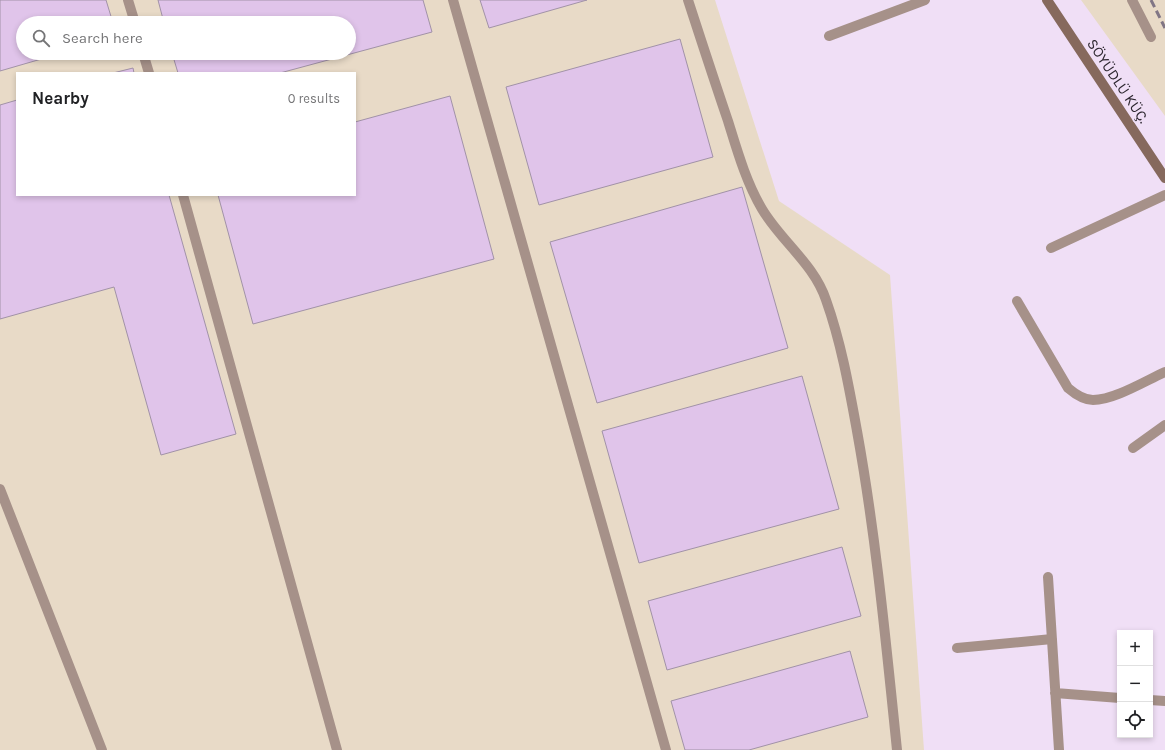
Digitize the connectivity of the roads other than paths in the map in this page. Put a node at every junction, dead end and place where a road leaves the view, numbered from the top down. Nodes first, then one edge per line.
1 (128, 0) edge
2 (453, 0) edge
3 (688, 0) edge
4 (925, 0) edge
5 (1047, 0) edge
6 (1132, 0) edge
7 (133, 16) edge
8 (829, 36) dead end
9 (1151, 36) dead end
10 (145, 60) edge
11 (149, 72) edge
12 (1165, 178) edge
13 (1165, 195) edge
14 (183, 196) edge
15 (1052, 248) dead end
16 (1017, 301) dead end
17 (1165, 372) edge
18 (1165, 425) edge
19 (1132, 448) dead end
20 (0, 489) edge
21 (1048, 577) dead end
22 (1052, 639) junction
23 (957, 648) dead end
24 (1055, 693) junction
25 (1117, 698) edge
26 (1153, 700) edge
27 (1165, 701) edge
28 (102, 750) edge
29 (337, 750) edge
30 (666, 750) edge
31 (897, 750) edge
32 (1059, 750) edge

1 - 7 street
2 - 30 street
3 - 31 street
4 - 8 street
5 - 12 street, SÖYÜDLÜ KÜÇ.
6 - 9 street
10 - 11 street
13 - 15 street
14 - 29 street
16 - 17 street
18 - 19 street
20 - 28 street
21 - 22 street
22 - 23 street
22 - 24 street
24 - 25 street
24 - 32 street
26 - 27 street

